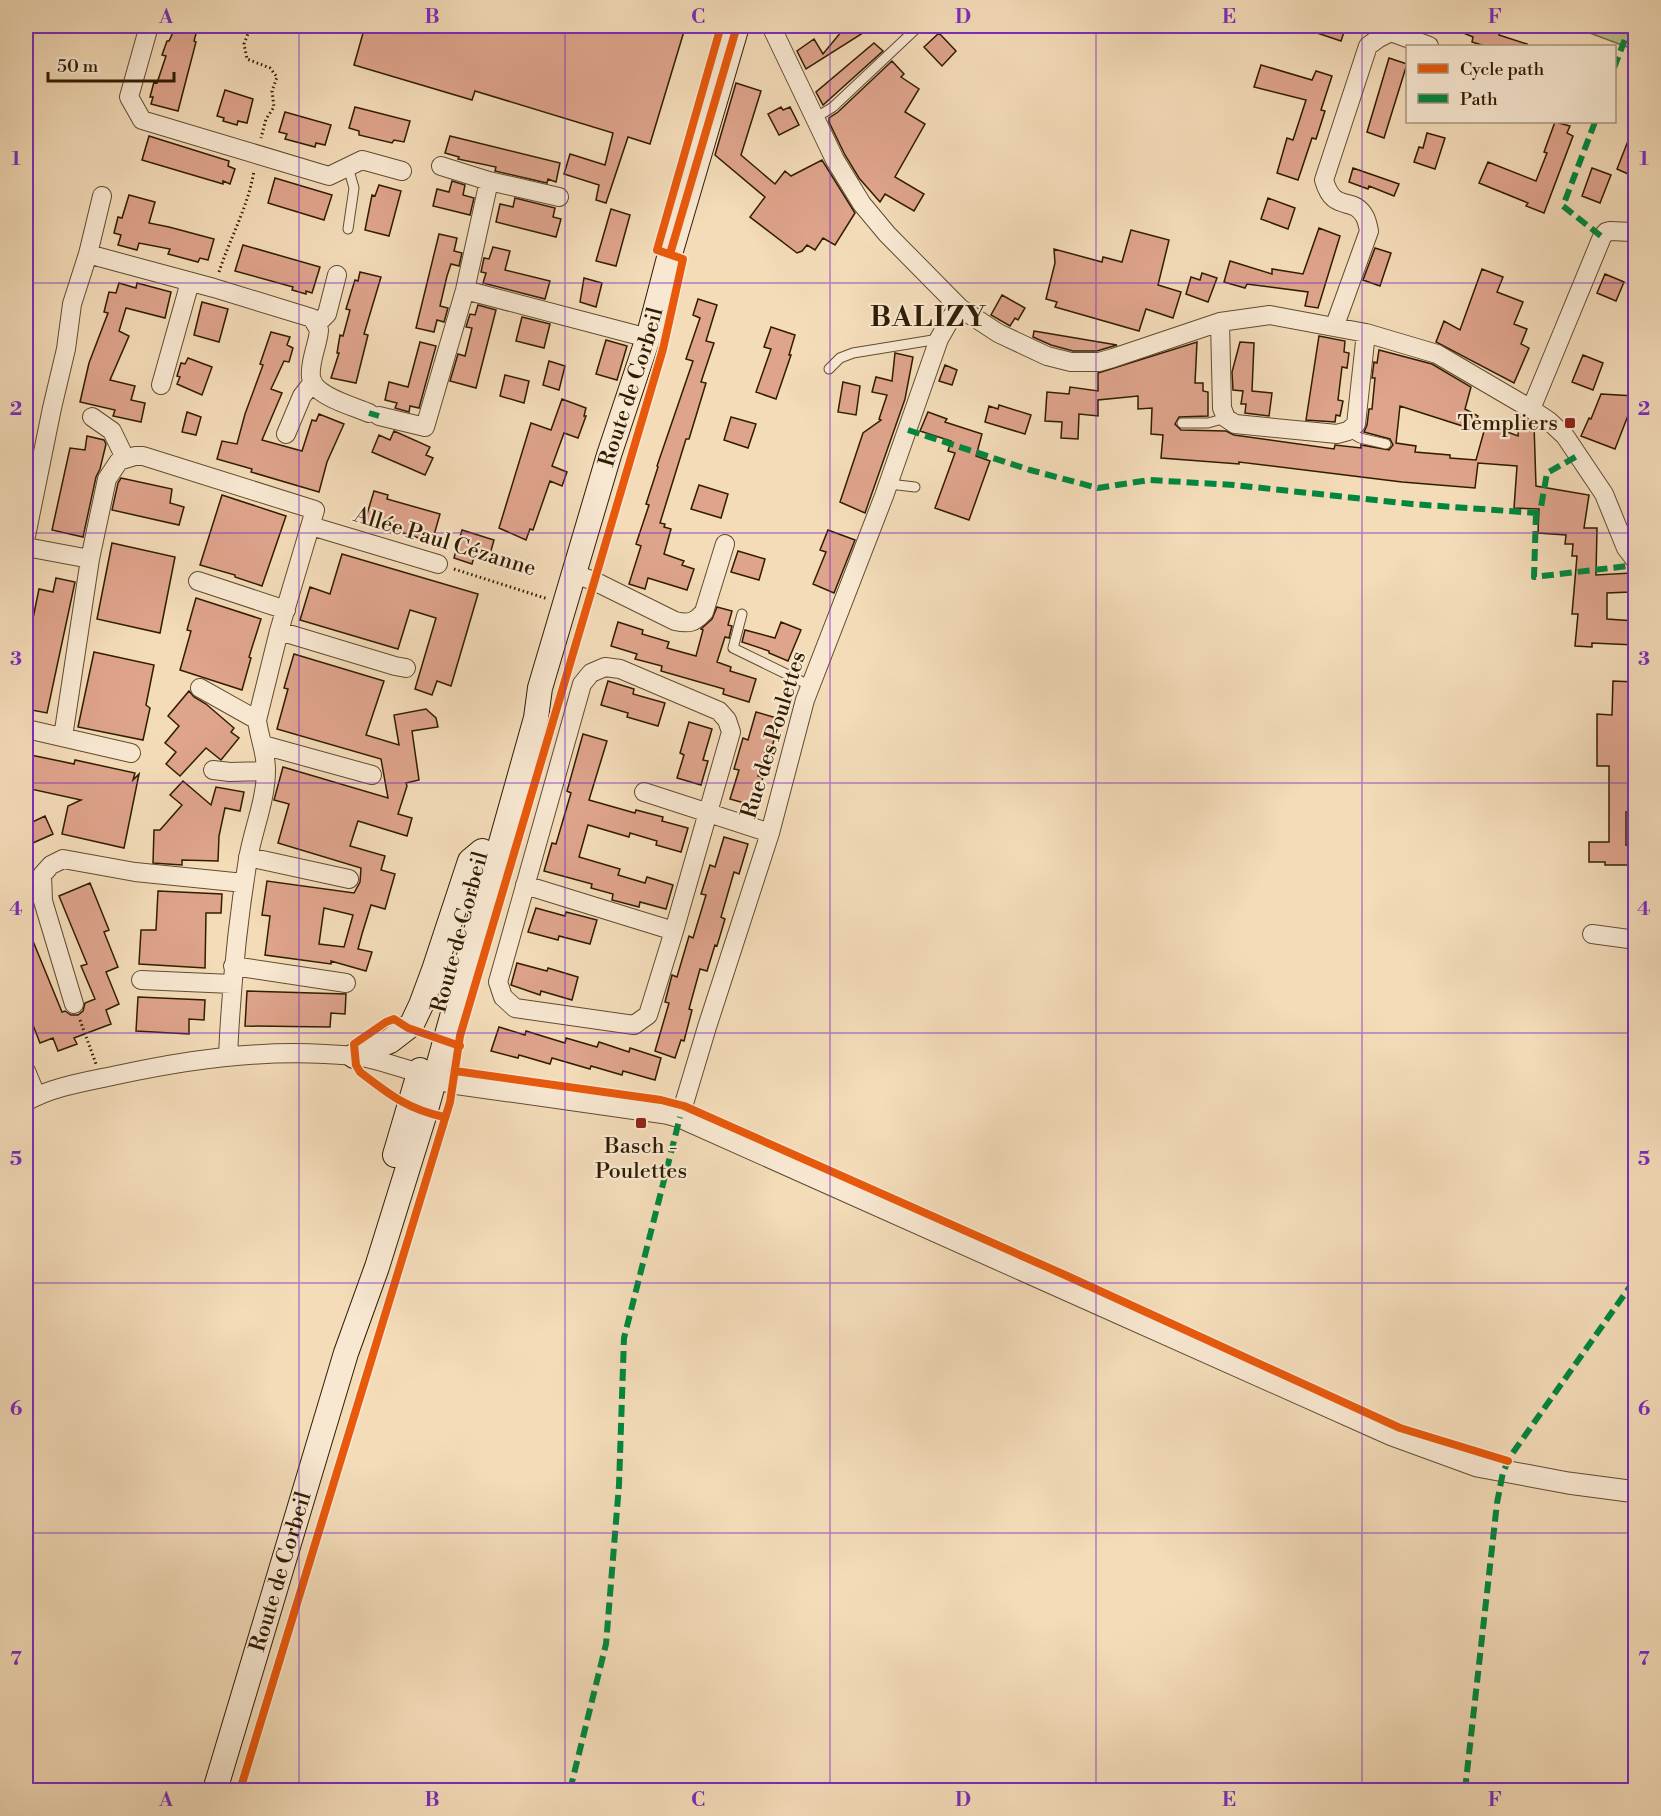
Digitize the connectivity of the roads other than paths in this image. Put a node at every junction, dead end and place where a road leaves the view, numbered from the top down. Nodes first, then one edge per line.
1 (149, 26) edge
2 (737, 26) edge
3 (771, 26) edge
4 (919, 26) edge
5 (1379, 32) edge
6 (1426, 45) edge
7 (814, 118) junction
8 (441, 165) dead end
9 (348, 167) junction
10 (402, 171) dead end
11 (489, 181) junction
12 (102, 196) dead end
13 (559, 196) dead end
14 (348, 229) dead end
15 (1635, 229) edge
16 (88, 254) junction
17 (337, 275) dead end
18 (190, 282) junction
19 (465, 290) junction
20 (960, 308) junction
21 (1220, 322) junction
22 (317, 324) junction
23 (1335, 325) junction
24 (1366, 333) junction
25 (648, 338) junction
26 (939, 339) junction
27 (828, 369) dead end
28 (313, 382) junction
29 (161, 384) dead end
30 (1531, 409) junction
31 (92, 417) dead end
32 (1226, 418) junction
33 (1182, 423) dead end
34 (1348, 431) junction
35 (286, 434) dead end
36 (1386, 444) dead end
37 (125, 458) junction
38 (889, 484) junction
39 (915, 487) dead end
40 (313, 518) junction
41 (26, 536) edge
42 (725, 544) dead end
43 (26, 547) edge
44 (90, 559) junction
45 (1635, 561) edge
46 (438, 564) road end
47 (574, 574) junction
48 (198, 581) dead end
49 (286, 610) junction
50 (742, 614) dead end
51 (279, 631) junction
52 (406, 668) dead end
53 (810, 686) junction
54 (200, 688) dead end
55 (540, 688) junction
56 (256, 720) junction
57 (31, 730) dead end
58 (63, 737) junction
59 (263, 745) junction
60 (131, 753) dead end
61 (213, 770) dead end
62 (266, 771) junction
63 (372, 775) dead end
64 (644, 792) dead end
65 (709, 813) junction
66 (770, 833) junction
67 (482, 851) junction
68 (248, 857) junction
69 (349, 879) dead end
70 (244, 883) junction
71 (525, 885) junction
72 (674, 931) junction
73 (1592, 934) dead end
74 (1635, 940) edge
75 (232, 975) junction
76 (141, 980) dead end
77 (346, 983) dead end
78 (74, 1004) road end
79 (228, 1056) junction
80 (354, 1056) junction
81 (26, 1071) edge
82 (426, 1075) junction
83 (31, 1099) edge
84 (680, 1117) junction
85 (1635, 1492) edge
86 (215, 1791) edge

1 - 9 street
2 - 25 main road, Route de Corbeil
3 - 7 street
4 - 7 lane
5 - 6 street
5 - 23 street
7 - 20 street
8 - 11 street
9 - 10 street
9 - 14 lane
11 - 13 street
11 - 19 street
12 - 16 street
15 - 30 street
16 - 18 street
16 - 41 street
17 - 22 street
18 - 22 street
18 - 29 street
19 - 25 street
19 - 28 street
20 - 21 street
20 - 26 street, Rue des Poulettes
21 - 23 street
21 - 32 street
22 - 28 street
23 - 24 street
24 - 30 street
24 - 34 street
25 - 47 main road, Route de Corbeil
26 - 27 lane
26 - 38 street, Rue des Poulettes
28 - 35 street
30 - 45 street
31 - 37 street
32 - 33 lane
32 - 34 street
34 - 36 lane
37 - 40 street, Allée Paul Cézanne
37 - 44 street
38 - 39 lane
38 - 53 street, Rue des Poulettes
40 - 46 street, Allée Paul Cézanne
40 - 49 street
42 - 47 street
43 - 44 street
44 - 58 street
47 - 55 main road, Route de Corbeil
48 - 49 street
49 - 51 street
50 - 53 lane
51 - 52 street
51 - 56 street
53 - 66 street, Rue des Poulettes
54 - 56 street
55 - 67 main road, Route de Corbeil
55 - 82 main road, Route de Corbeil
56 - 59 street
57 - 58 street
58 - 60 street
59 - 62 street
59 - 63 street
61 - 62 street
62 - 68 street
64 - 65 street
65 - 66 street
65 - 71 street
65 - 72 street
66 - 84 street, Rue des Poulettes
67 - 80 main road
67 - 82 main road, Route de Corbeil
68 - 69 street
68 - 70 street
70 - 75 street
70 - 78 street
71 - 72 street
71 - 72 street
73 - 74 street
75 - 76 street
75 - 77 street
75 - 79 street
79 - 80 street
79 - 83 street
80 - 82 street
81 - 83 street
82 - 84 street
82 - 86 main road, Route de Corbeil
84 - 85 street

